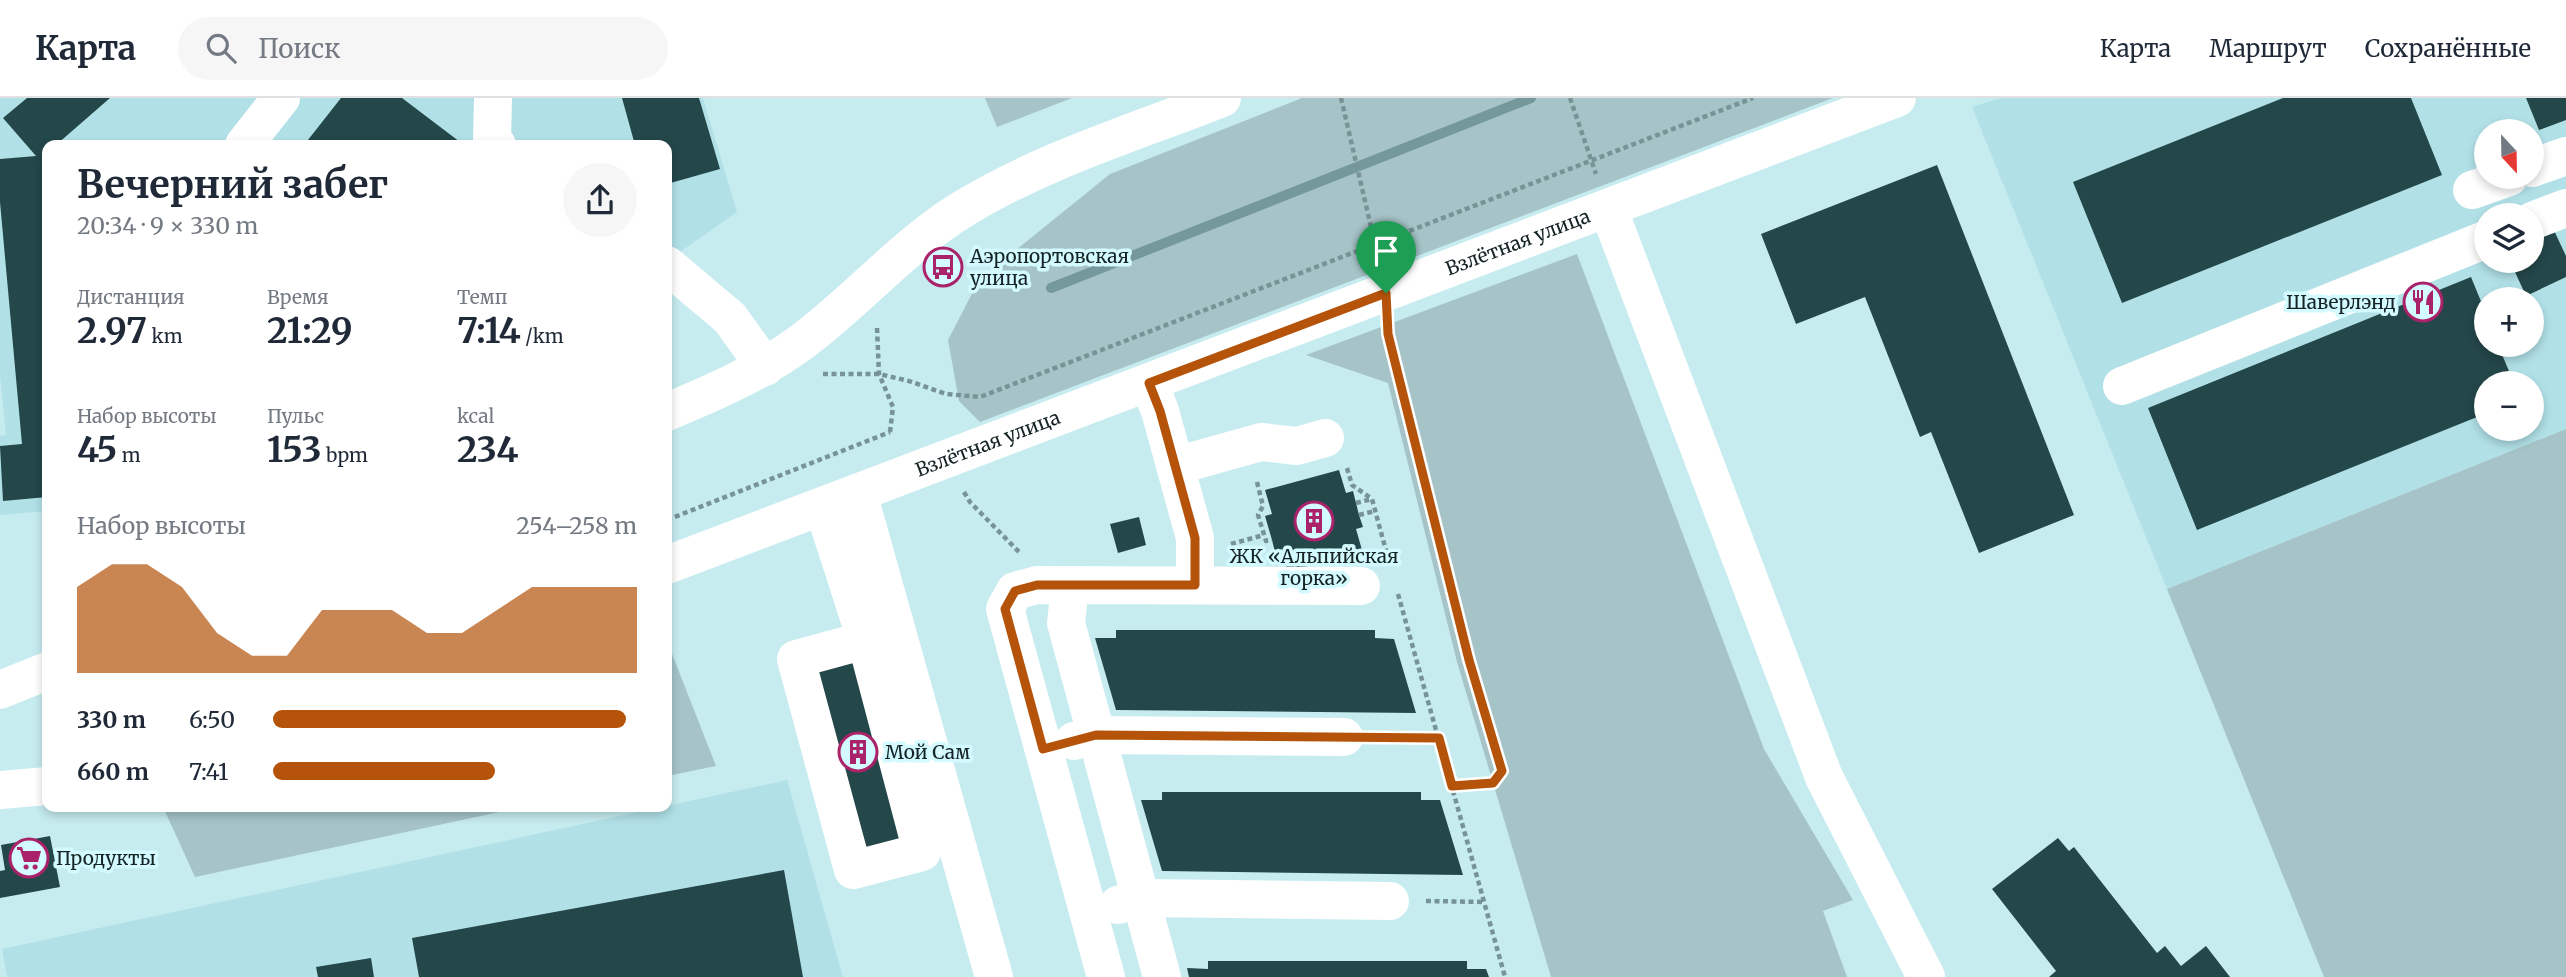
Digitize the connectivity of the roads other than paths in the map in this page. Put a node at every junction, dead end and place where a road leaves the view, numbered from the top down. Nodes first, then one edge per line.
1 (281, 98) edge
2 (493, 98) edge
3 (1222, 98) edge
4 (1897, 98) edge
5 (247, 140) edge
6 (492, 140) edge
7 (2566, 156) edge
8 (2544, 164) edge
9 (2475, 189) edge
10 (2472, 190) dead end
11 (1608, 208) junction
12 (2566, 208) edge
13 (2544, 216) edge
14 (2474, 244) edge
15 (672, 269) edge
16 (765, 367) junction
17 (1149, 383) junction
18 (2122, 386) dead end
19 (672, 410) edge
20 (1325, 438) road end
21 (1175, 466) junction
22 (858, 493) junction
23 (823, 506) junction
24 (672, 563) edge
25 (1195, 585) junction
26 (1061, 586) junction
27 (1378, 586) road end
28 (866, 640) junction
29 (42, 673) edge
30 (0, 690) edge
31 (1096, 735) junction
32 (1344, 737) road end
33 (1043, 749) junction
34 (42, 786) edge
35 (0, 790) edge
36 (1141, 898) junction
37 (1390, 901) road end
38 (1088, 913) junction
39 (994, 977) edge
40 (1106, 977) edge
41 (1162, 977) edge
42 (1926, 977) edge

1 - 5 street
2 - 6 street
3 - 16 street
4 - 11 street, Взлётная улица
7 - 8 street
9 - 10 street
11 - 17 street, Взлётная улица
11 - 42 street
12 - 13 street
14 - 18 street
15 - 16 street
16 - 19 street
17 - 21 street
17 - 22 street, Взлётная улица
20 - 21 street
21 - 25 street
22 - 23 street, Взлётная улица
22 - 39 street
23 - 24 street, Взлётная улица
23 - 28 street
25 - 26 street
25 - 27 street
26 - 31 street
26 - 33 street
28 - 28 street
29 - 30 street
31 - 32 street
31 - 33 street
31 - 36 street
33 - 38 street
34 - 35 street
36 - 37 street
36 - 38 street
36 - 41 street
38 - 40 street

